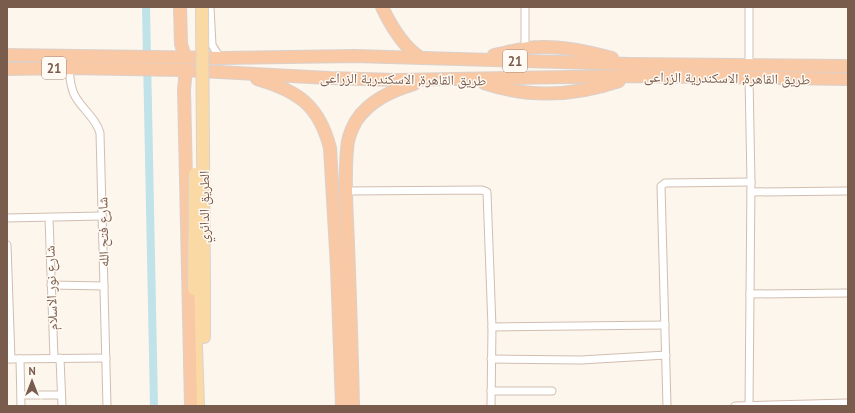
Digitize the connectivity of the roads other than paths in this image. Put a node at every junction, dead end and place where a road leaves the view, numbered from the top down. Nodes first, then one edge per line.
1 (180, 7) edge
2 (195, 7) edge
3 (202, 7) edge
4 (210, 7) edge
5 (382, 7) edge
6 (524, 7) edge
7 (748, 7) edge
8 (525, 49) junction
9 (7, 55) edge
10 (183, 57) junction
11 (222, 58) junction
12 (421, 58) junction
13 (475, 60) junction
14 (102, 62) junction
15 (630, 64) junction
16 (749, 66) junction
17 (848, 66) edge
18 (69, 68) junction
19 (7, 69) edge
20 (184, 70) junction
21 (234, 73) junction
22 (749, 78) junction
23 (848, 79) edge
24 (430, 81) junction
25 (751, 182) junction
26 (347, 191) junction
27 (848, 191) edge
28 (751, 192) junction
29 (102, 216) junction
30 (7, 218) edge
31 (49, 218) junction
32 (7, 245) edge
33 (349, 266) junction
34 (337, 267) junction
35 (51, 285) junction
36 (104, 286) junction
37 (199, 289) junction
38 (848, 293) edge
39 (750, 294) junction
40 (665, 325) junction
41 (492, 327) junction
42 (666, 355) junction
43 (20, 358) junction
44 (57, 358) junction
45 (106, 358) junction
46 (9, 359) edge
47 (491, 359) junction
48 (491, 391) junction
49 (552, 391) dead end
50 (20, 395) junction
51 (61, 395) junction
52 (848, 403) edge
53 (21, 406) edge
54 (62, 406) edge
55 (107, 406) edge
56 (191, 406) edge
57 (198, 406) edge
58 (205, 406) edge
59 (342, 406) edge
60 (353, 406) edge
61 (491, 406) edge
62 (667, 406) edge
63 (734, 406) edge
64 (749, 406) edge

1 - 10 highway
2 - 37 main road, الطريق الدائري, bridge
3 - 37 main road, الطريق الدائري, bridge
4 - 11 street
5 - 12 highway
6 - 8 street
7 - 16 street
8 - 13 highway
8 - 15 highway
9 - 14 highway, طريق القاهرة, الاسكندرية الزراعى / 21
10 - 11 highway, طريق القاهرة, الاسكندرية الزراعى / 21
10 - 14 highway, طريق القاهرة, الاسكندرية الزراعى / 21
11 - 12 highway, طريق القاهرة, الاسكندرية الزراعى / 21
12 - 13 highway, طريق القاهرة, الاسكندرية الزراعى / 21
13 - 15 highway, طريق القاهرة, الاسكندرية الزراعى / 21
14 - 18 highway, طريق القاهرة, الاسكندرية الزراعى / 21
14 - 20 highway, طريق القاهرة, الاسكندرية الزراعى / 21
15 - 16 highway, طريق القاهرة, الاسكندرية الزراعى / 21
16 - 17 highway, طريق القاهرة, الاسكندرية الزراعى / 21
18 - 19 highway, طريق القاهرة, الاسكندرية الزراعى / 21
18 - 29 street, شارع فتح الله
20 - 21 highway, طريق القاهرة, الاسكندرية الزراعى / 21
20 - 56 highway
21 - 24 highway, طريق القاهرة, الاسكندرية الزراعى / 21
21 - 34 highway
22 - 23 highway, طريق القاهرة, الاسكندرية الزراعى
22 - 24 highway, طريق القاهرة, الاسكندرية الزراعى / 21
22 - 25 street
24 - 26 highway
25 - 28 street
25 - 40 street
26 - 33 highway
26 - 41 street
27 - 28 street
28 - 39 street
29 - 31 street
29 - 36 street, شارع فتح الله
30 - 31 street
31 - 35 street, شارع نور الاسلام
32 - 46 street
33 - 34 highway
33 - 60 highway
34 - 59 highway
35 - 36 street
35 - 44 street, شارع نور الاسلام
36 - 45 street, شارع فتح الله
37 - 57 main road, الطريق الدائري
37 - 58 main road, الطريق الدائري
38 - 39 street
39 - 64 street
40 - 41 street
40 - 42 street
41 - 47 street
42 - 47 street
42 - 62 street
43 - 44 street
43 - 46 street
43 - 50 street
44 - 45 street
44 - 51 street, شارع نور الاسلام
45 - 55 street, شارع فتح الله
47 - 48 street
48 - 49 street
48 - 61 street
50 - 51 street
50 - 53 street
51 - 54 street, شارع نور الاسلام
52 - 64 street
63 - 64 street

